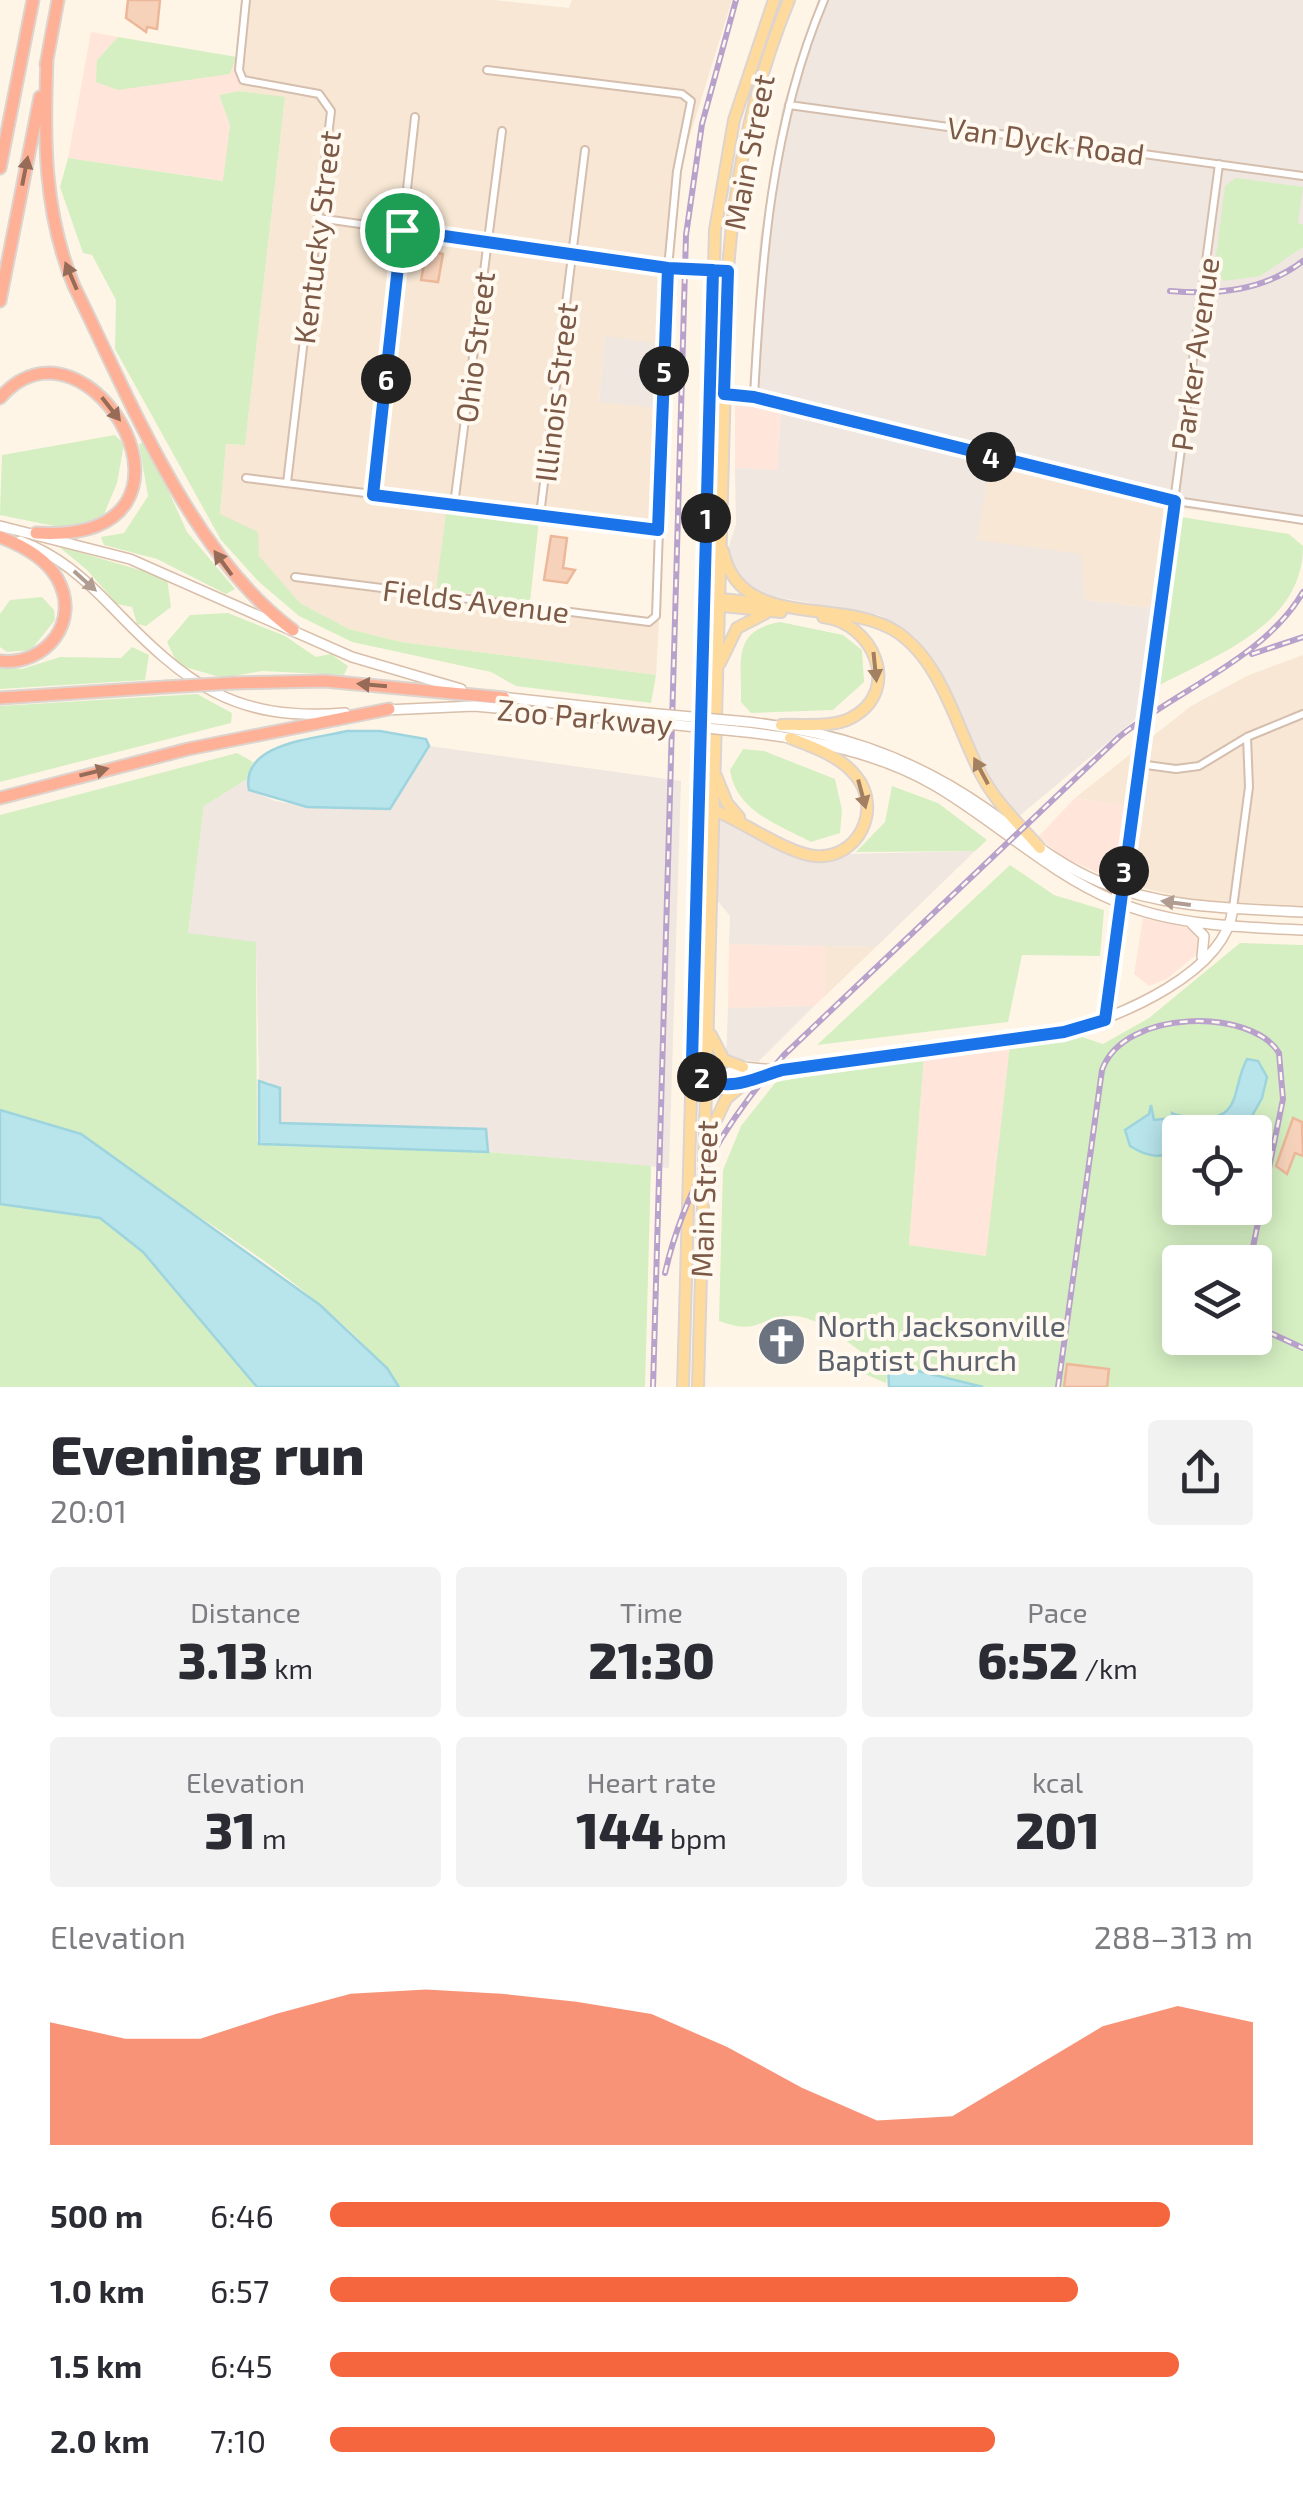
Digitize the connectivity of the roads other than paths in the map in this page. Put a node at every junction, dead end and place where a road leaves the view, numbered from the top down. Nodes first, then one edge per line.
1 (33, 0) edge
2 (58, 0) edge
3 (246, 0) edge
4 (774, 0) edge
5 (789, 0) edge
6 (824, 0) edge
7 (47, 59) junction
8 (486, 70) dead end
9 (788, 105) junction
10 (416, 117) dead end
11 (502, 131) dead end
12 (585, 150) dead end
13 (1219, 164) junction
14 (0, 168) edge
15 (1303, 176) edge
16 (318, 218) junction
17 (402, 230) junction
18 (487, 242) junction
19 (572, 254) junction
20 (668, 268) junction
21 (713, 270) junction
22 (728, 271) junction
23 (0, 301) edge
24 (710, 393) junction
25 (724, 394) junction
26 (754, 397) junction
27 (0, 398) edge
28 (246, 478) dead end
29 (286, 483) junction
30 (373, 495) junction
31 (1175, 501) junction
32 (454, 505) junction
33 (540, 515) junction
34 (1303, 520) edge
35 (0, 526) edge
36 (658, 530) junction
37 (36, 533) junction
38 (0, 536) edge
39 (720, 538) junction
40 (294, 577) dead end
41 (704, 601) junction
42 (718, 602) junction
43 (773, 608) junction
44 (293, 630) junction
45 (0, 661) edge
46 (717, 672) junction
47 (0, 698) edge
48 (504, 698) junction
49 (389, 710) junction
50 (1303, 714) edge
51 (647, 717) junction
52 (781, 725) junction
53 (736, 726) junction
54 (790, 738) junction
55 (1247, 738) junction
56 (1139, 764) junction
57 (714, 770) junction
58 (0, 798) edge
59 (699, 804) junction
60 (714, 809) junction
61 (743, 822) junction
62 (1040, 848) junction
63 (1121, 890) junction
64 (1119, 903) junction
65 (1233, 908) junction
66 (1303, 912) edge
67 (1185, 920) junction
68 (1231, 926) junction
69 (1303, 930) edge
70 (1200, 963) junction
71 (708, 1016) junction
72 (1105, 1020) junction
73 (692, 1062) junction
74 (743, 1067) junction
75 (782, 1070) junction
76 (707, 1081) junction
77 (746, 1082) junction
78 (690, 1105) junction
79 (704, 1156) junction
80 (684, 1334) junction
81 (699, 1335) junction
82 (683, 1387) edge
83 (698, 1387) edge

1 - 14 highway
2 - 7 highway
3 - 16 street, Kentucky Street
4 - 21 main road, Main Street
5 - 22 main road, Main Street
6 - 9 street
23 -> 7 highway
44 -> 7 highway
8 - 20 street
9 - 13 street, Van Dyck Road
9 - 26 street
10 - 17 street
11 - 18 street, Ohio Street
12 - 19 street, Illinois Street
13 - 15 street, Van Dyck Road
13 - 31 street, Parker Avenue
16 - 17 street
16 - 29 street, Kentucky Street
17 - 18 street
17 - 30 street
18 - 19 street
18 - 32 street, Ohio Street
19 - 20 street
19 - 33 street, Illinois Street
20 - 21 street
20 - 36 street
21 - 22 street
21 - 24 main road, Main Street
22 - 25 main road, Main Street
24 - 25 street
24 - 41 main road, Main Street
25 - 26 street
25 - 39 main road, Main Street
26 - 31 street
27 -> 37 highway
28 - 29 street
29 - 30 street
30 - 32 street
31 - 34 street
31 - 56 street, Parker Avenue
32 - 33 street
33 - 36 street
35 - 37 main road, Zoo Parkway
36 - 40 street, Fields Avenue
37 - 44 main road, Zoo Parkway
38 - 45 highway
38 -> 49 main road, Zoo Parkway
39 - 42 main road, Main Street
39 - 43 main road
41 - 42 main road
41 - 59 main road, Main Street
42 - 43 main road
42 - 46 main road, Main Street
43 - 46 main road
43 -> 52 main road
62 -> 43 main road
44 - 48 main road, Zoo Parkway
46 - 57 main road, Main Street
48 -> 47 highway, bridge
48 - 51 main road, Zoo Parkway
49 - 51 main road, Zoo Parkway
58 -> 49 highway
50 - 55 street
51 - 53 main road, Zoo Parkway, bridge
52 - 53 main road, Zoo Parkway
52 - 62 main road, Zoo Parkway
53 - 54 main road, Zoo Parkway
54 -> 61 main road
54 - 64 main road, Zoo Parkway
55 - 56 street
55 - 65 street
56 - 63 street, Parker Avenue
57 - 60 main road, Main Street
57 - 61 main road
59 - 60 main road
59 - 73 main road, Main Street
60 - 61 main road
60 - 71 main road, Main Street
62 - 63 main road, Zoo Parkway
63 - 64 street, Parker Avenue
65 -> 63 main road, Zoo Parkway
64 - 67 main road, Zoo Parkway
64 - 72 street, Parker Avenue
65 - 66 main road, Zoo Parkway
65 - 68 main road
67 - 68 main road, Zoo Parkway
67 - 70 main road
68 - 69 main road, Zoo Parkway
68 - 70 main road
70 - 72 main road
71 - 74 main road
71 - 76 main road, Main Street
72 - 75 main road
73 - 76 main road
73 - 78 main road, Main Street
74 - 75 main road
74 - 76 main road
75 - 77 main road
76 - 77 main road
76 - 78 main road
76 - 79 main road, Main Street
77 - 79 main road
78 - 80 main road, Main Street
79 - 81 main road, Main Street
80 - 81 main road
80 - 82 main road, Main Street
81 - 83 main road, Main Street

